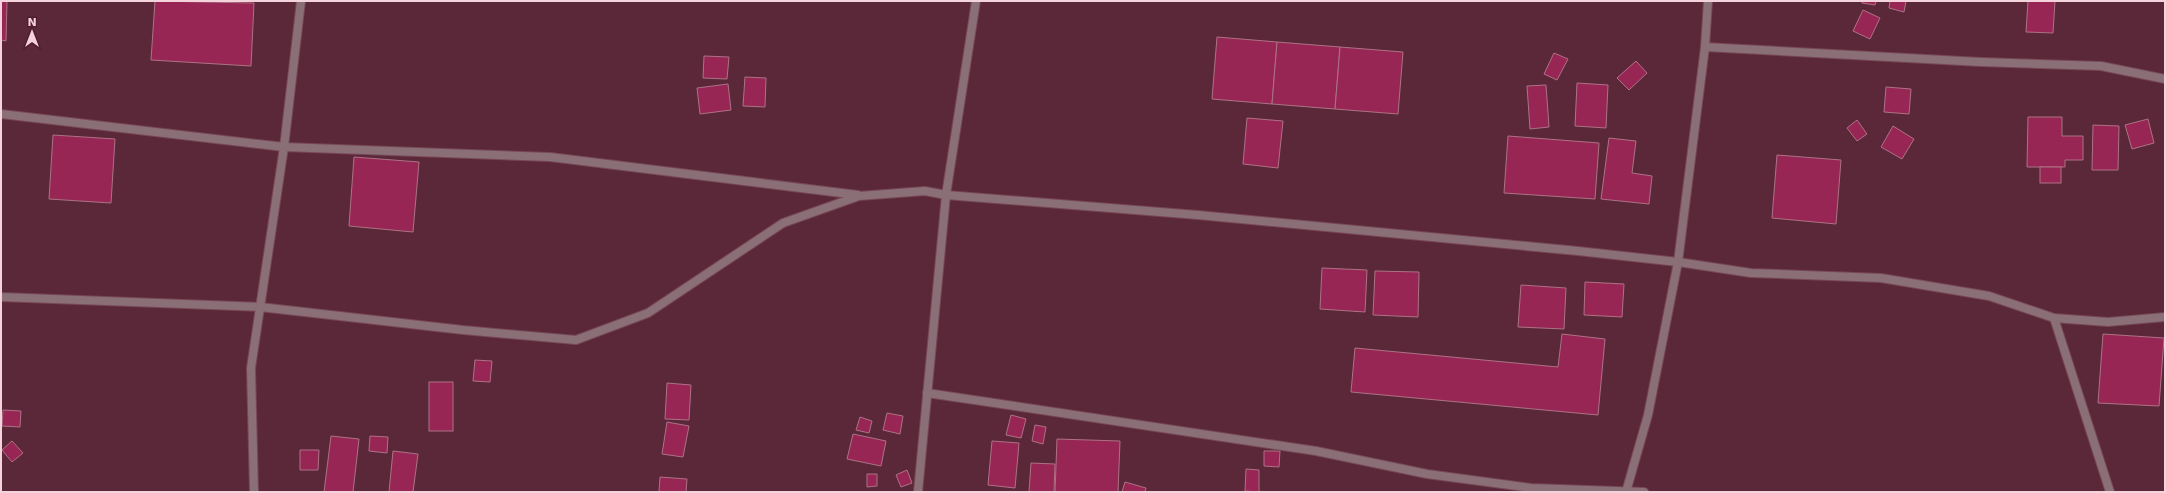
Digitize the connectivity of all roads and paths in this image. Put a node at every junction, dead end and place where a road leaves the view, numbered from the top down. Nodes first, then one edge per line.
1 (300, 1) edge
2 (976, 1) edge
3 (1708, 1) edge
4 (1706, 47) junction
5 (2165, 79) edge
6 (1, 114) edge
7 (284, 147) junction
8 (946, 195) junction
9 (859, 196) junction
10 (1678, 262) junction
11 (1, 297) edge
12 (260, 306) junction
13 (2165, 317) edge
14 (2054, 318) junction
15 (927, 393) junction
16 (254, 492) edge
17 (918, 492) edge
18 (1626, 492) edge
19 (1644, 492) edge
20 (2110, 492) edge

1 - 7 street
2 - 8 street
3 - 4 street
4 - 5 street
4 - 10 street
6 - 7 street
7 - 9 street
7 - 12 street
8 - 9 street
8 - 10 street
8 - 15 street
9 - 12 street
10 - 14 street
10 - 18 street
11 - 12 street
12 - 16 street
13 - 14 street
14 - 20 street
15 - 17 street
15 - 18 street
18 - 19 street

